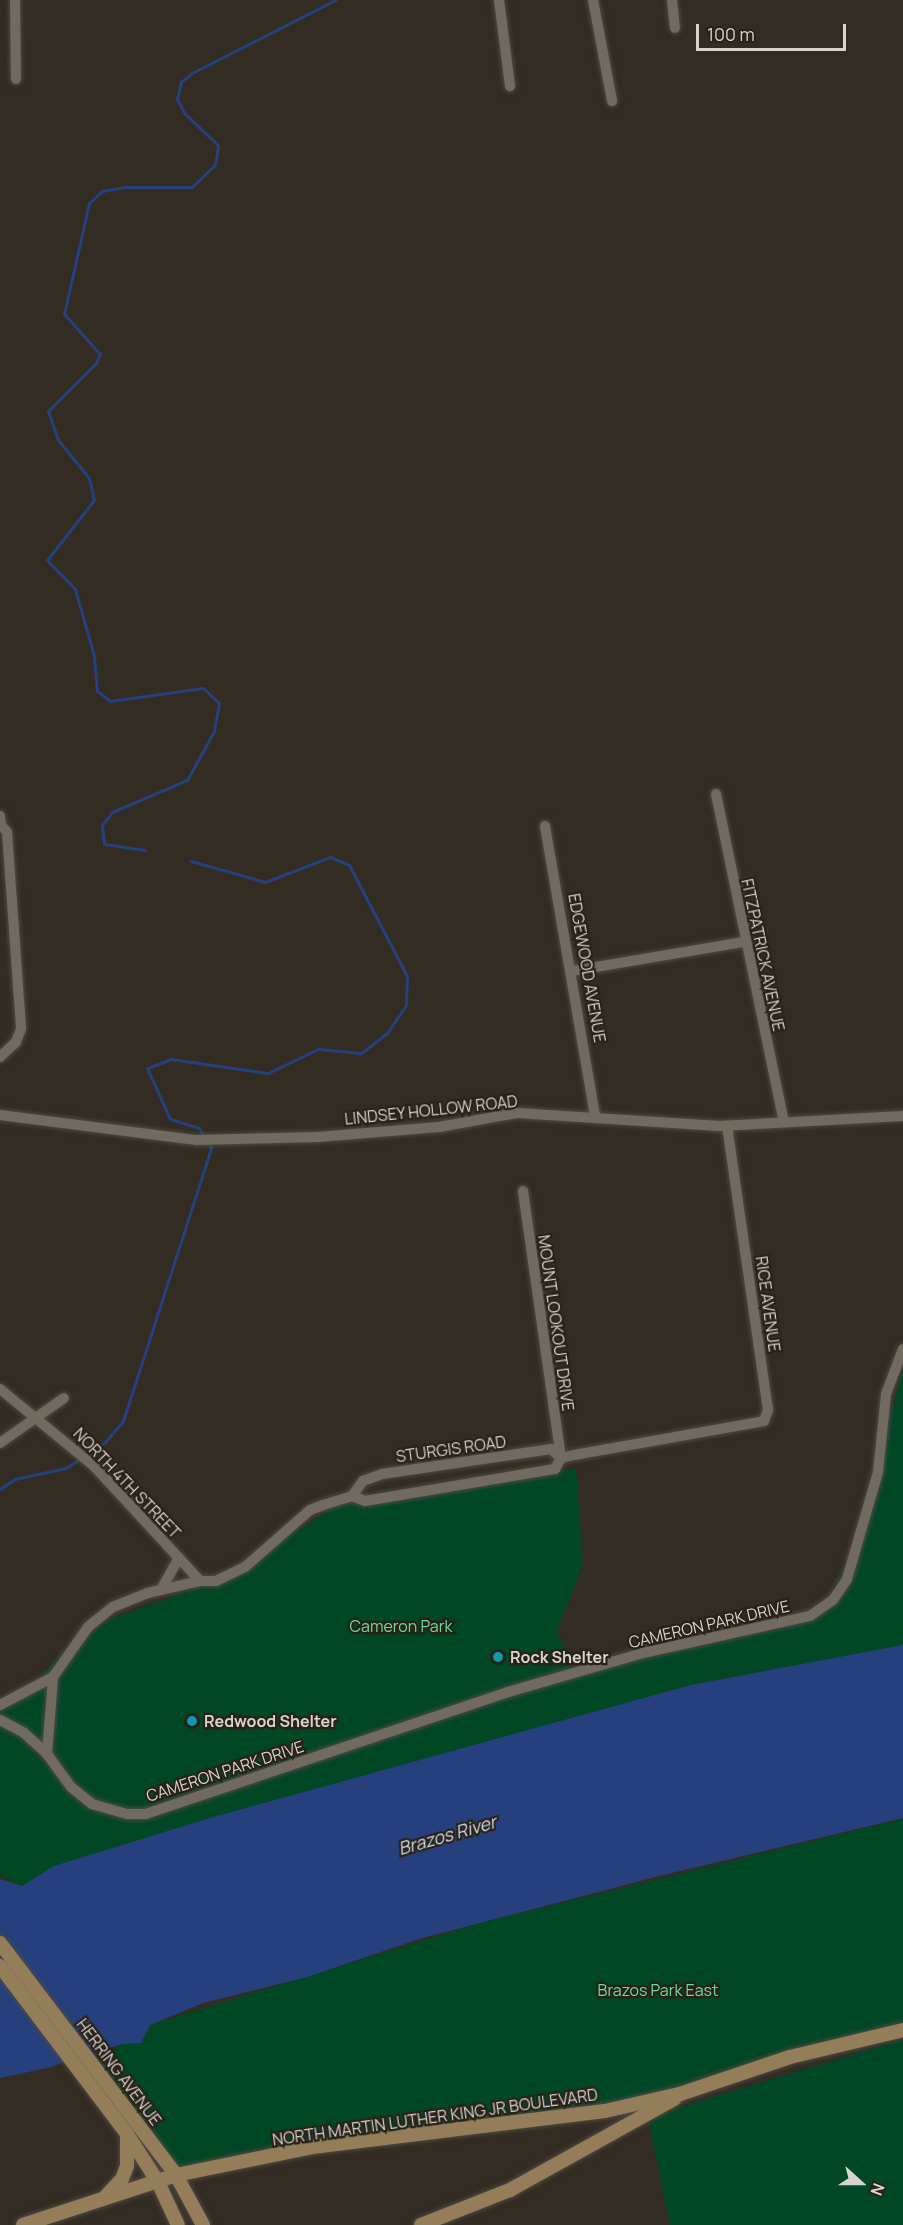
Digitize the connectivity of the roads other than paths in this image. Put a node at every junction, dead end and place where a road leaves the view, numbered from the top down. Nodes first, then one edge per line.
1 (15, 0) edge
2 (500, 0) edge
3 (593, 0) edge
4 (672, 0) edge
5 (675, 28) dead end
6 (16, 79) dead end
7 (510, 86) dead end
8 (612, 101) dead end
9 (716, 794) dead end
10 (0, 816) edge
11 (0, 825) edge
12 (545, 826) dead end
13 (744, 942) junction
14 (572, 970) junction
15 (0, 1057) edge
16 (0, 1115) edge
17 (595, 1116) junction
18 (903, 1116) edge
19 (784, 1121) junction
20 (727, 1125) junction
21 (523, 1191) dead end
22 (903, 1349) edge
23 (0, 1389) edge
24 (64, 1398) dead end
25 (37, 1415) junction
26 (700, 1433) joint
27 (0, 1443) edge
28 (561, 1458) junction
29 (352, 1496) junction
30 (178, 1558) junction
31 (200, 1581) junction
32 (160, 1590) junction
33 (53, 1677) junction
34 (0, 1705) edge
35 (0, 1720) edge
36 (46, 1754) junction
37 (0, 1943) edge
38 (0, 1966) edge
39 (903, 2030) edge
40 (106, 2094) junction
41 (680, 2094) junction
42 (127, 2134) junction
43 (176, 2175) junction
44 (158, 2182) junction
45 (102, 2199) junction
46 (23, 2225) edge
47 (177, 2225) edge
48 (203, 2225) edge
49 (421, 2225) edge

1 - 6 street
2 - 7 street
3 - 8 street
4 - 5 street
9 - 13 street, FITZPATRICK AVENUE
10 - 11 street
11 - 15 street
12 - 14 street, EDGEWOOD AVENUE
13 - 14 street
13 - 19 street, FITZPATRICK AVENUE
14 - 17 street, EDGEWOOD AVENUE
16 - 17 street, LINDSEY HOLLOW ROAD
17 - 20 street, LINDSEY HOLLOW ROAD
18 - 19 street, LINDSEY HOLLOW ROAD
19 - 20 street, LINDSEY HOLLOW ROAD
20 - 26 street, RICE AVENUE
21 - 28 street, MOUNT LOOKOUT DRIVE
22 - 36 street, CAMERON PARK DRIVE
23 - 25 street, NORTH 4TH STREET
24 - 25 street
25 - 27 street
25 - 30 street, NORTH 4TH STREET
26 - 28 street, STURGIS ROAD
28 - 29 street, STURGIS ROAD
28 - 29 street, STURGIS ROAD
29 - 31 street, STURGIS ROAD
30 - 31 street, NORTH 4TH STREET
30 - 32 street
31 - 32 street, STURGIS ROAD
32 - 33 street, STURGIS ROAD
33 - 34 street, STURGIS ROAD
33 - 36 street
35 - 36 street, CAMERON PARK DRIVE
37 - 40 main road, HERRING AVENUE
38 - 40 main road, HERRING AVENUE
39 - 41 main road, NORTH MARTIN LUTHER KING JR BOULEVARD
40 - 42 main road, HERRING AVENUE
40 - 43 main road, HERRING AVENUE
41 - 43 main road, NORTH MARTIN LUTHER KING JR BOULEVARD
41 - 49 main road, NORTH MARTIN LUTHER KING JR BOULEVARD
42 - 44 main road, HERRING AVENUE
42 - 45 main road
43 - 44 main road, NORTH MARTIN LUTHER KING JR BOULEVARD
43 - 48 main road, HERRING AVENUE
44 - 45 main road, NORTH MARTIN LUTHER KING JR BOULEVARD
44 - 47 main road, HERRING AVENUE
45 - 46 main road, NORTH MARTIN LUTHER KING JR BOULEVARD

